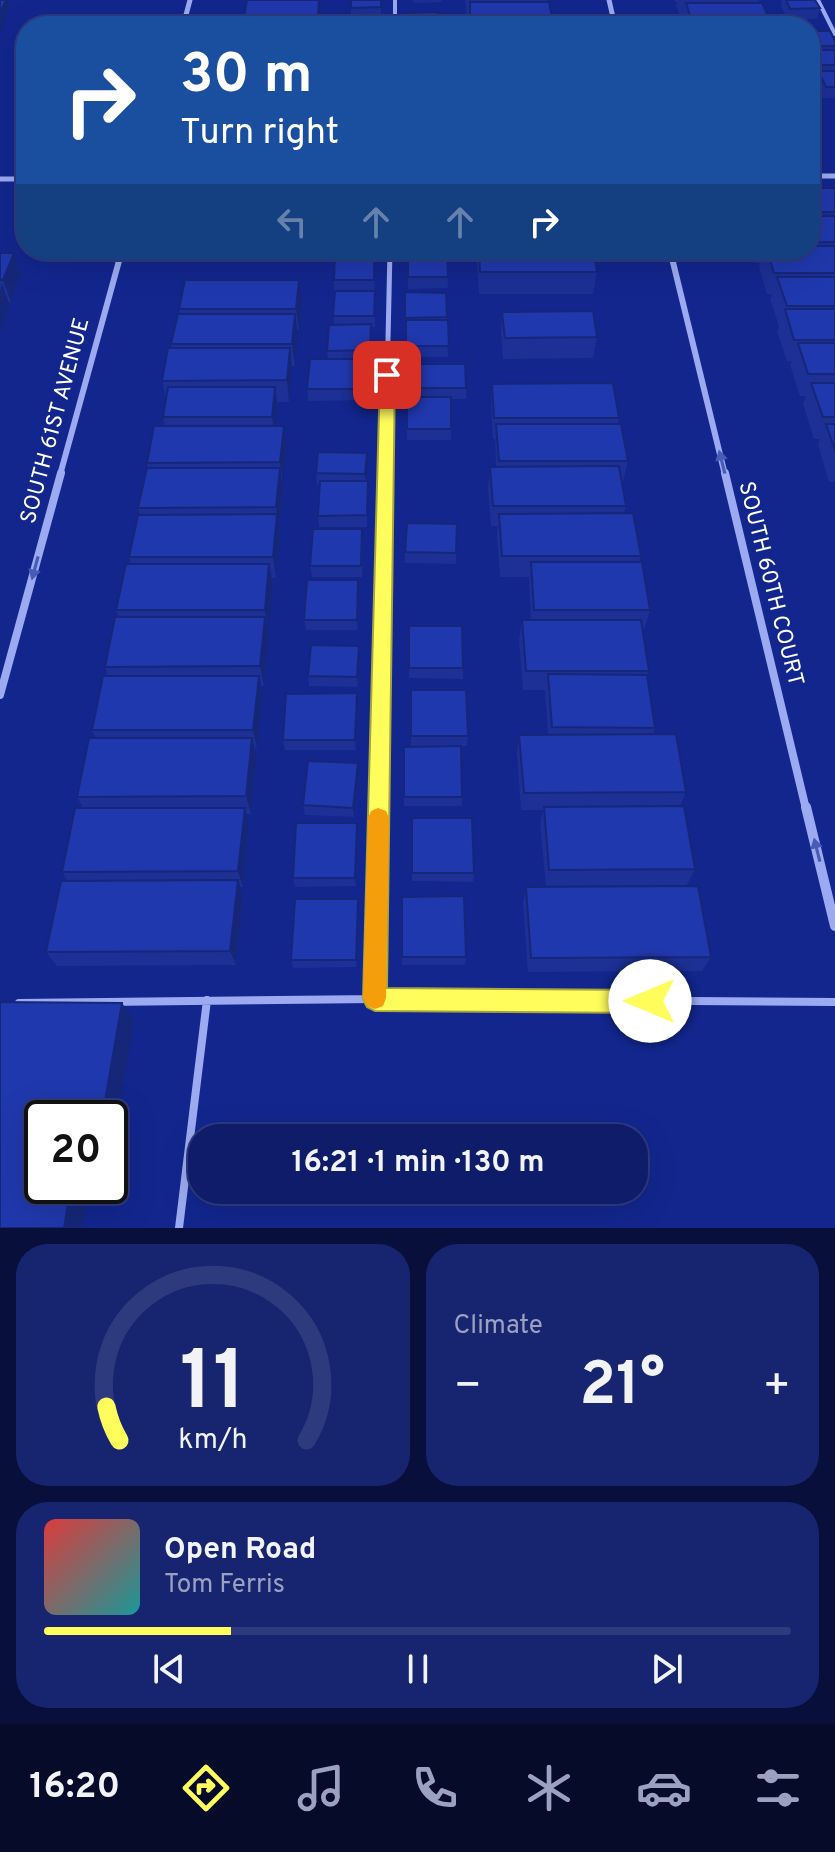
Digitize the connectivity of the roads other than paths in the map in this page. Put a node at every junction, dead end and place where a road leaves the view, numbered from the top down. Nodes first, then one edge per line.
1 (818, 0) edge
2 (835, 34) edge
3 (119, 260) edge
4 (390, 260) edge
5 (672, 260) edge
6 (0, 695) edge
7 (835, 926) edge
8 (375, 999) junction
9 (207, 1000) junction
10 (835, 1002) edge
11 (16, 1003) edge
12 (179, 1228) edge

1 - 2 lane
3 -> 6 street, SOUTH 61ST AVENUE
4 - 8 lane
7 -> 5 street, SOUTH 60TH COURT
8 - 9 lane
8 - 10 lane
9 - 11 lane
9 - 12 lane

